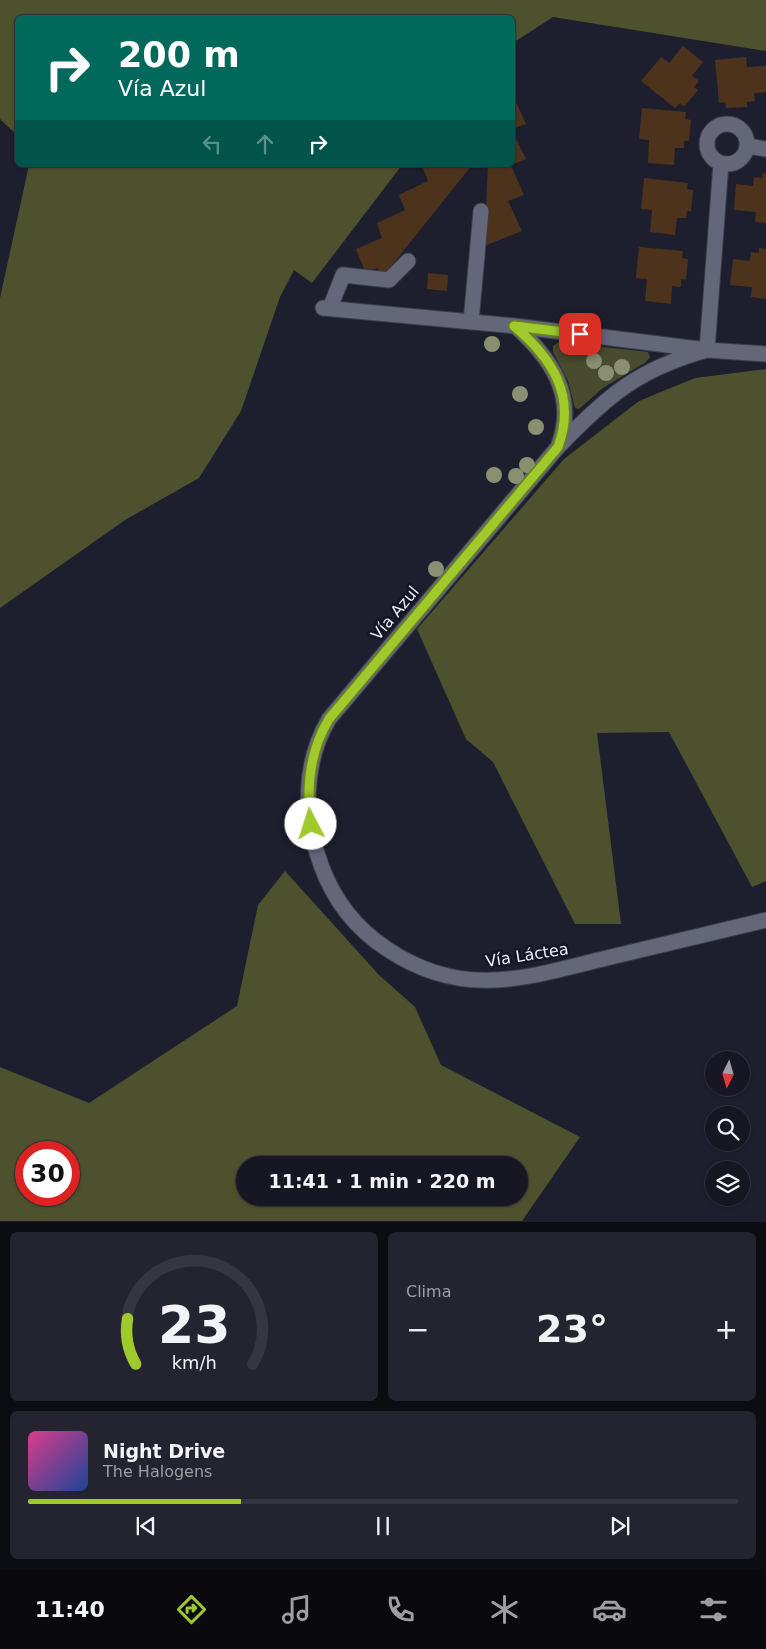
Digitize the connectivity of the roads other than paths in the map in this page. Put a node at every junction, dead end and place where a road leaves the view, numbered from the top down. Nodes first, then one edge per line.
1 (747, 146) junction
2 (766, 148) edge
3 (721, 163) junction
4 (481, 211) dead end
5 (408, 262) dead end
6 (471, 322) junction
7 (514, 326) junction
8 (707, 350) junction
9 (766, 354) edge
10 (558, 447) junction
11 (311, 824) joint
12 (766, 920) edge

1 - 2 street
1 - 3 street
1 - 3 street
3 - 8 street
4 - 6 street
5 - 6 street, Vía Azul
6 - 7 street, Vía Azul
7 - 8 street, Vía Azul
7 - 10 street, Vía Azul
8 - 9 street, Vía Azul
8 - 10 street, Vía Azul
10 - 11 street, Vía Azul
11 - 12 street, Vía Láctea

